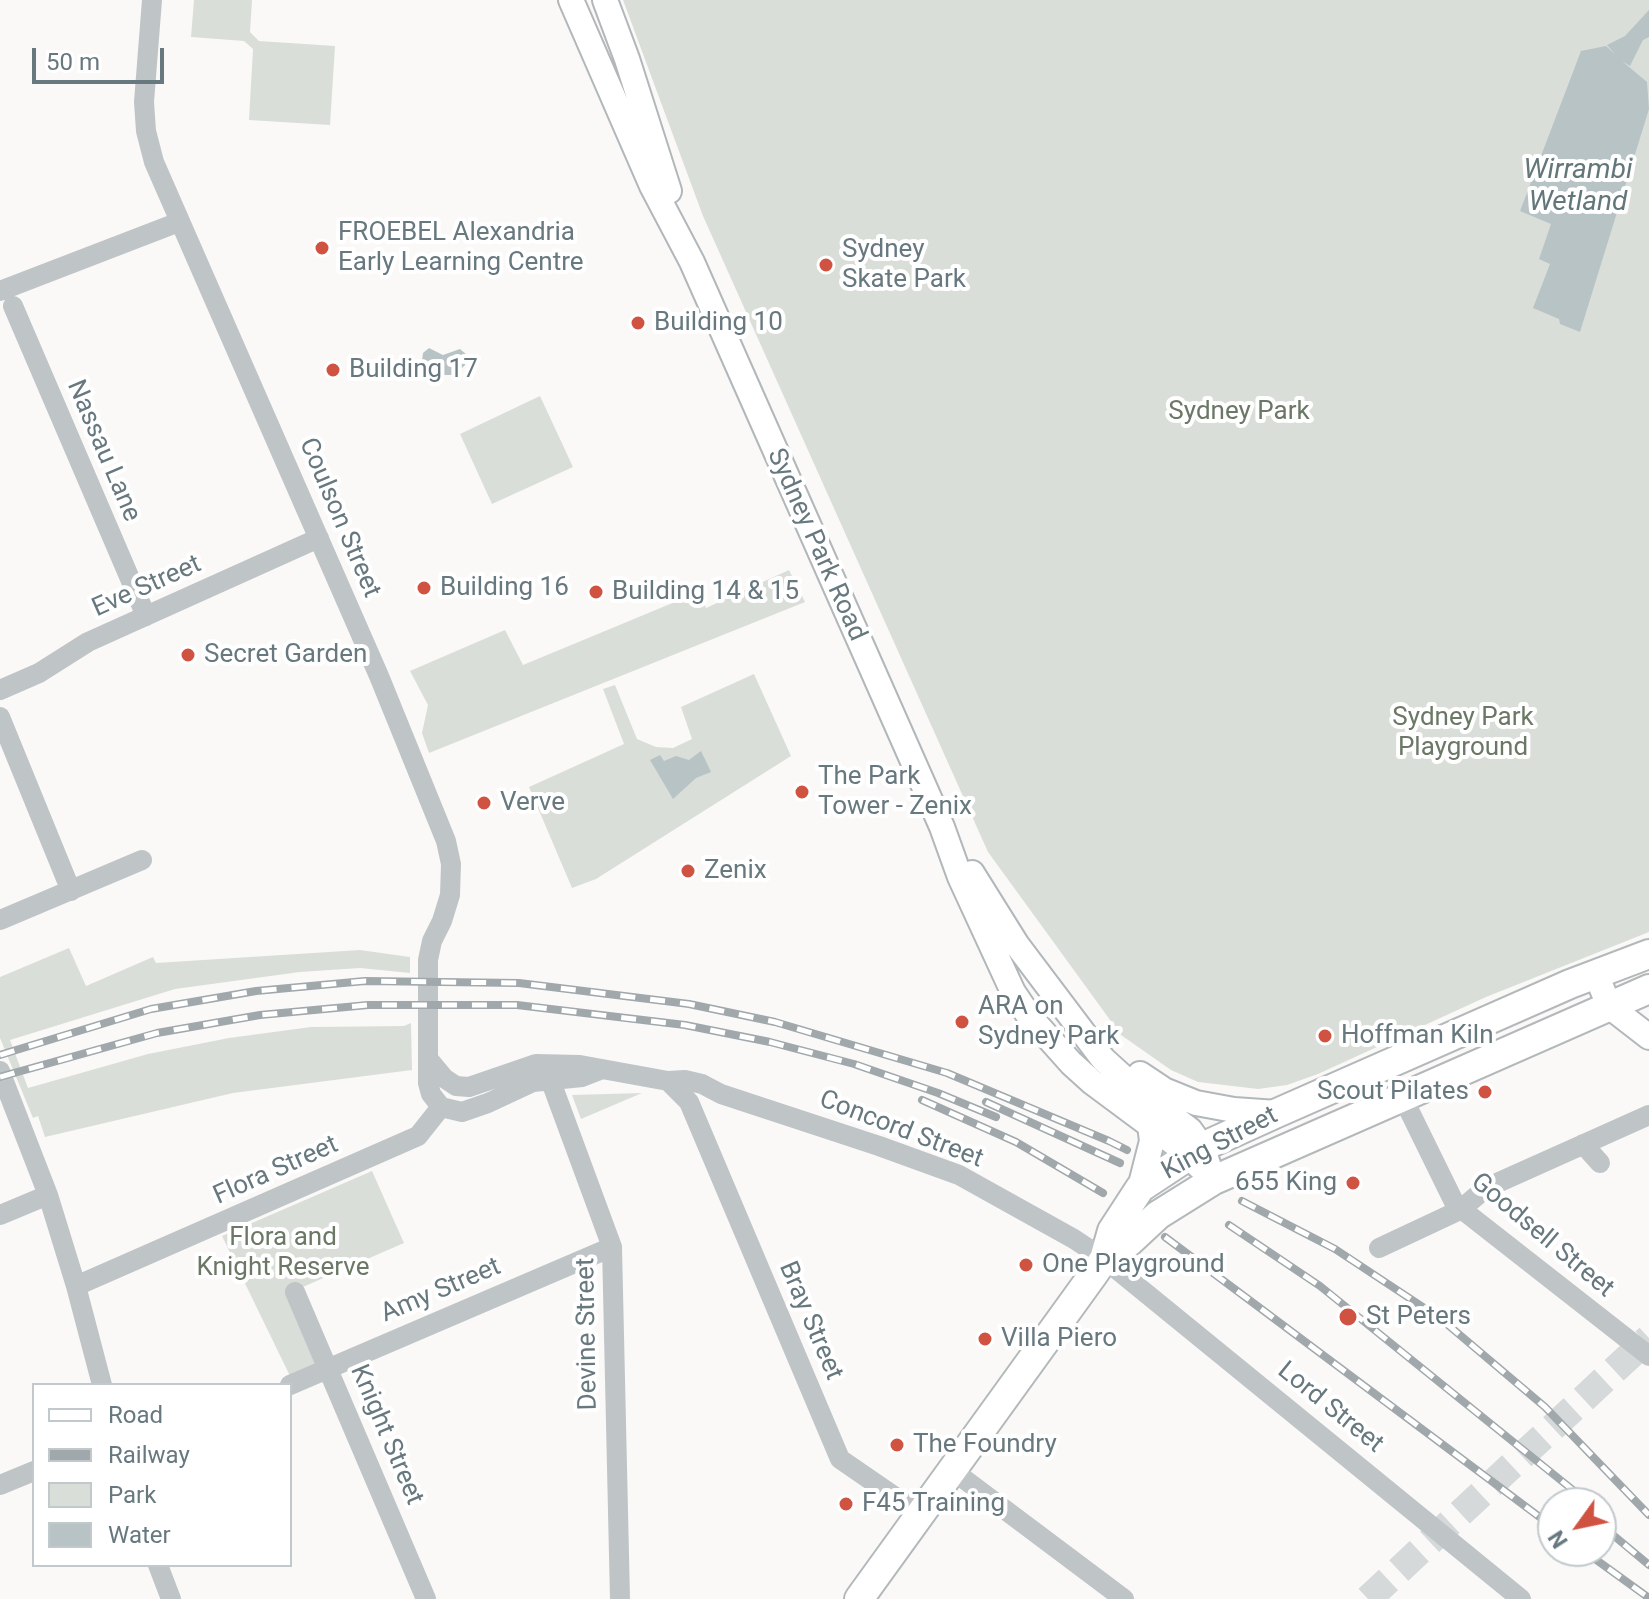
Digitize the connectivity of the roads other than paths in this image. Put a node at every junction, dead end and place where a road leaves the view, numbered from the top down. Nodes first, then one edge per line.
1 (152, 0) edge
2 (571, 0) edge
3 (605, 0) edge
4 (179, 222) junction
5 (692, 262) junction
6 (7, 299) edge
7 (319, 538) junction
8 (146, 616) junction
9 (0, 690) edge
10 (0, 717) edge
11 (942, 827) junction
12 (142, 860) dead end
13 (71, 891) junction
14 (0, 920) edge
15 (1649, 954) edge
16 (1596, 974) junction
17 (1649, 989) edge
18 (1609, 1006) junction
19 (1081, 1029) junction
20 (1649, 1037) edge
21 (429, 1060) junction
22 (600, 1070) junction
23 (0, 1071) edge
24 (550, 1079) junction
25 (668, 1081) junction
26 (721, 1094) junction
27 (1402, 1096) junction
28 (441, 1107) junction
29 (1277, 1113) junction
30 (694, 1114) junction
31 (1649, 1115) edge
32 (1150, 1125) junction
33 (1583, 1144) junction
34 (1196, 1152) junction
35 (1600, 1163) dead end
36 (1214, 1180) junction
37 (1140, 1188) junction
38 (48, 1195) junction
39 (1460, 1210) junction
40 (0, 1215) edge
41 (612, 1247) junction
42 (1379, 1248) dead end
43 (1104, 1259) junction
44 (76, 1286) junction
45 (295, 1292) dead end
46 (1649, 1356) edge
47 (328, 1367) junction
48 (101, 1383) edge
49 (292, 1384) edge
50 (952, 1470) junction
51 (32, 1472) edge
52 (0, 1485) edge
53 (920, 1514) junction
54 (159, 1567) edge
55 (171, 1599) edge
56 (426, 1599) edge
57 (620, 1599) edge
58 (859, 1599) edge
59 (1124, 1599) edge
60 (1521, 1599) edge

1 - 4 street, Coulson Street
2 - 5 main road, Sydney Park Road
3 - 5 main road, Sydney Park Road
4 - 6 street
4 - 7 street, Coulson Street
5 - 11 main road, Sydney Park Road
6 - 8 street, Nassau Lane
7 - 8 street, Eve Street
7 - 21 street, Coulson Street
8 - 9 street, Eve Street
10 - 13 street
11 - 19 main road, Sydney Park Road
11 - 32 main road, Sydney Park Road
12 - 13 street
13 - 14 street
15 - 16 highway, King Street
16 - 18 main road
16 - 29 highway, King Street
17 - 18 highway, King Street
18 - 20 main road
18 - 27 highway, King Street
19 - 29 main road, Sydney Park Road
19 - 34 main road, Sydney Park Road
21 - 22 street
21 - 28 street, Coulson Street
22 - 24 street
22 - 25 street
23 - 38 street
24 - 28 street
24 - 41 street, Devine Street
25 - 26 street, Concord Street
25 - 30 street, Bray Street
26 - 30 street
26 - 43 street, Concord Street
27 - 36 highway, King Street
27 - 39 street, Goodsell Street
28 - 44 street, Flora Street
29 - 34 highway, King Street
30 - 53 street, Bray Street
31 - 33 street
32 - 34 main road, Sydney Park Road
32 - 37 main road
33 - 35 street
33 - 39 street
34 - 36 main road, Sydney Park Road
34 - 37 highway, King Street
36 - 43 highway, King Street
37 - 43 highway, King Street
38 - 40 street
38 - 44 street
39 - 42 street
39 - 46 street, Goodsell Street
41 - 47 street, Amy Street
41 - 57 street, Devine Street
43 - 50 highway, King Street
43 - 60 street, Lord Street
44 - 48 street
45 - 47 street, Knight Street
47 - 49 street, Amy Street
47 - 56 street, Knight Street
50 - 53 highway, King Street
50 - 59 street
51 - 52 street
53 - 58 highway, King Street
54 - 55 street

